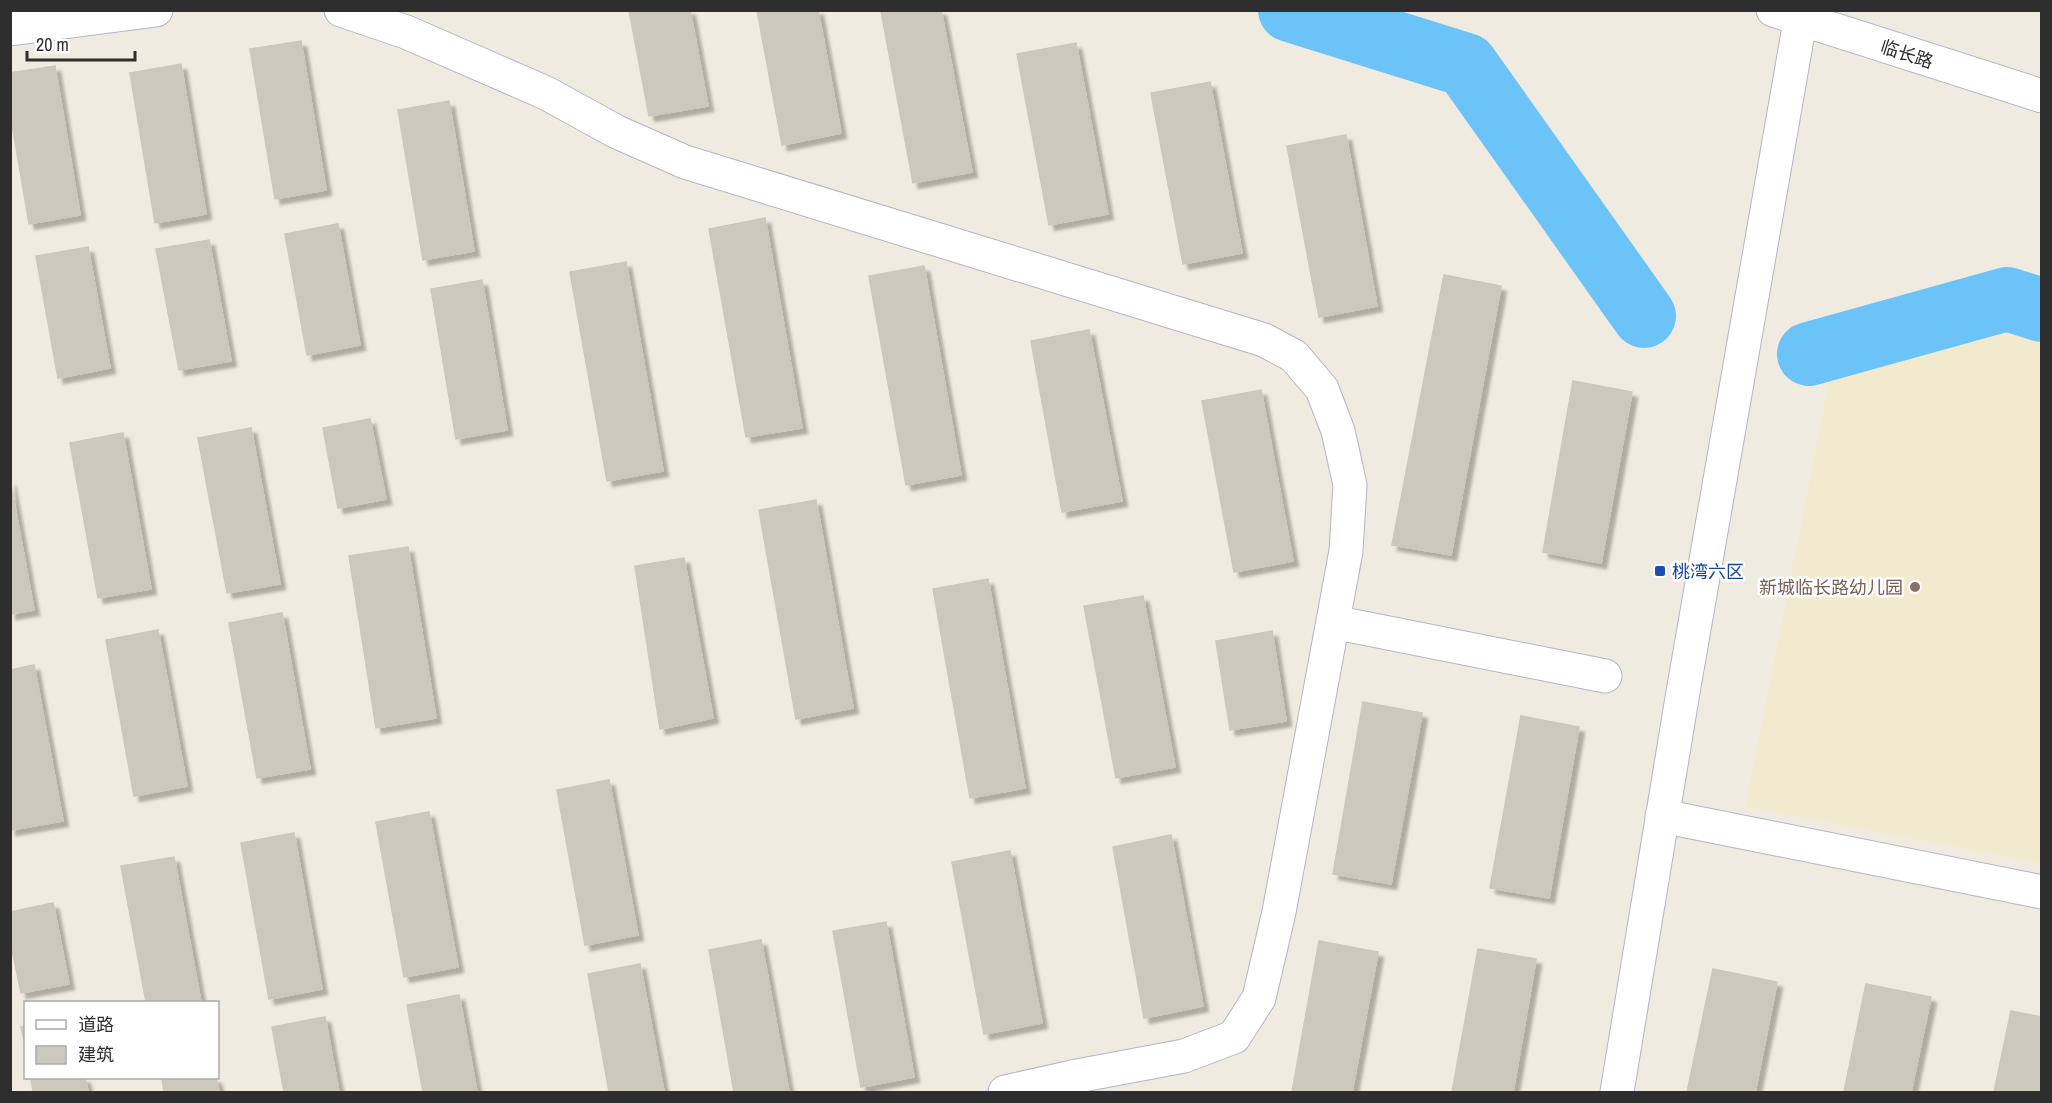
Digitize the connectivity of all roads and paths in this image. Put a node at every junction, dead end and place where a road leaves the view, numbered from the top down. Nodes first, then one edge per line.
1 (156, 10) edge
2 (341, 10) edge
3 (1792, 14) edge
4 (10, 30) edge
5 (2042, 96) edge
6 (1332, 622) junction
7 (1605, 676) dead end
8 (1662, 816) junction
9 (2042, 892) edge
10 (1005, 1092) edge
11 (1617, 1092) edge

1 - 4 street
2 - 6 street
3 - 5 street, 临长路
3 - 8 street
6 - 7 street
6 - 10 street
8 - 9 street
8 - 11 street

